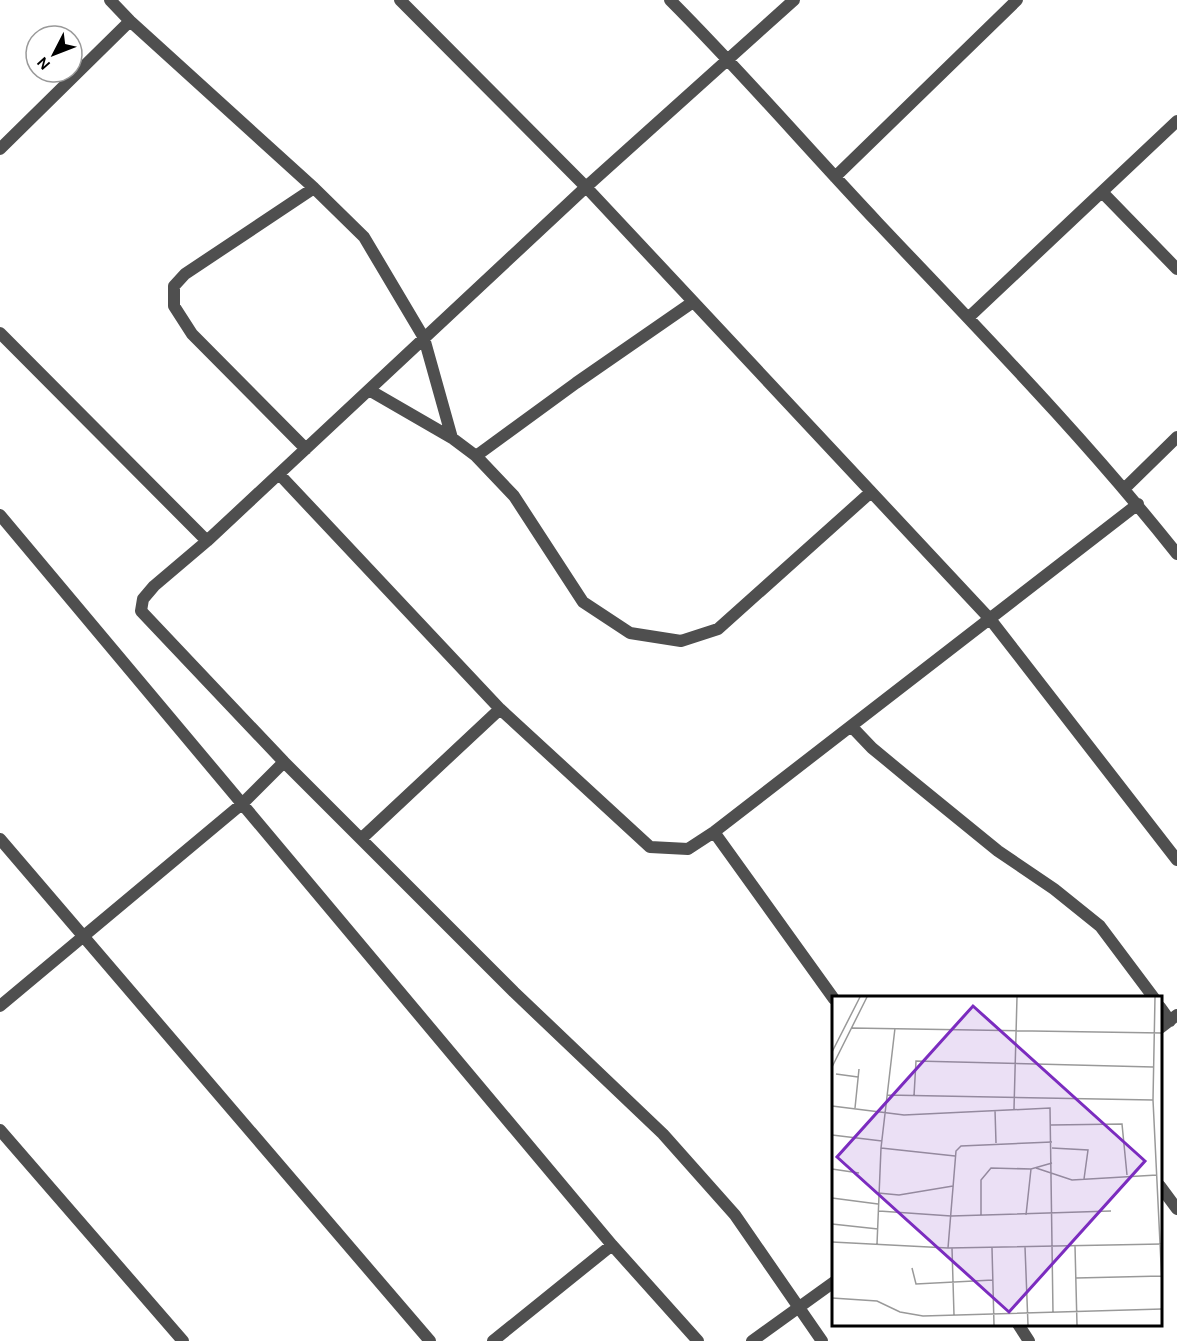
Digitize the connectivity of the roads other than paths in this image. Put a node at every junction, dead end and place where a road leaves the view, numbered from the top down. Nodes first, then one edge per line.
1 (110, 0) edge
2 (400, 0) edge
3 (670, 0) edge
4 (794, 0) edge
5 (1017, 0) edge
6 (130, 21) junction
7 (729, 59) junction
8 (1177, 120) edge
9 (0, 149) edge
10 (835, 177) junction
11 (586, 187) junction
12 (314, 188) junction
13 (1102, 192) junction
14 (1177, 269) edge
15 (693, 302) junction
16 (968, 318) junction
17 (0, 333) edge
18 (424, 338) junction
19 (369, 390) junction
20 (1177, 437) edge
21 (452, 438) junction
22 (306, 448) junction
23 (476, 456) junction
24 (279, 474) junction
25 (1124, 489) junction
26 (871, 492) junction
27 (1138, 504) junction
28 (0, 515) edge
29 (207, 541) junction
30 (1177, 554) edge
31 (990, 619) junction
32 (500, 709) junction
33 (851, 726) junction
34 (284, 762) junction
35 (243, 803) junction
36 (714, 832) junction
37 (0, 839) edge
38 (361, 839) junction
39 (1177, 860) edge
40 (82, 935) junction
41 (832, 996) edge
42 (1152, 996) edge
43 (0, 1006) edge
44 (0, 1130) edge
45 (1162, 1187) edge
46 (1177, 1209) edge
47 (612, 1245) junction
48 (832, 1283) edge
49 (799, 1307) junction
50 (1019, 1326) edge
51 (183, 1341) edge
52 (430, 1341) edge
53 (493, 1341) edge
54 (698, 1341) edge
55 (752, 1341) edge
56 (822, 1341) edge
57 (1029, 1341) edge

1 - 6 street
2 - 11 street
3 - 7 street
4 - 7 street
5 - 10 street
6 - 9 street
6 - 12 street
7 - 10 street
7 - 11 street
8 - 13 street
10 - 16 street
11 - 15 street
11 - 18 street
12 - 18 street
12 - 22 street
13 - 14 street
13 - 16 street
15 - 23 street
15 - 26 street
16 - 25 street
17 - 29 street
18 - 19 street
18 - 21 street
19 - 21 street
19 - 22 street
20 - 25 street
21 - 23 street
22 - 24 street
23 - 26 street
24 - 29 street
24 - 32 street
25 - 27 street
26 - 31 street
27 - 30 street
27 - 31 street
28 - 35 street
29 - 34 street
31 - 33 street
31 - 39 street
32 - 36 street
32 - 38 street
33 - 36 street
33 - 42 street
34 - 35 street
34 - 38 street
35 - 40 street
35 - 47 street
36 - 41 street
37 - 40 street
38 - 49 street
40 - 43 street
40 - 52 street
44 - 51 street
45 - 46 street
47 - 53 street
47 - 54 street
48 - 49 street
49 - 55 street
49 - 56 street
50 - 57 street

